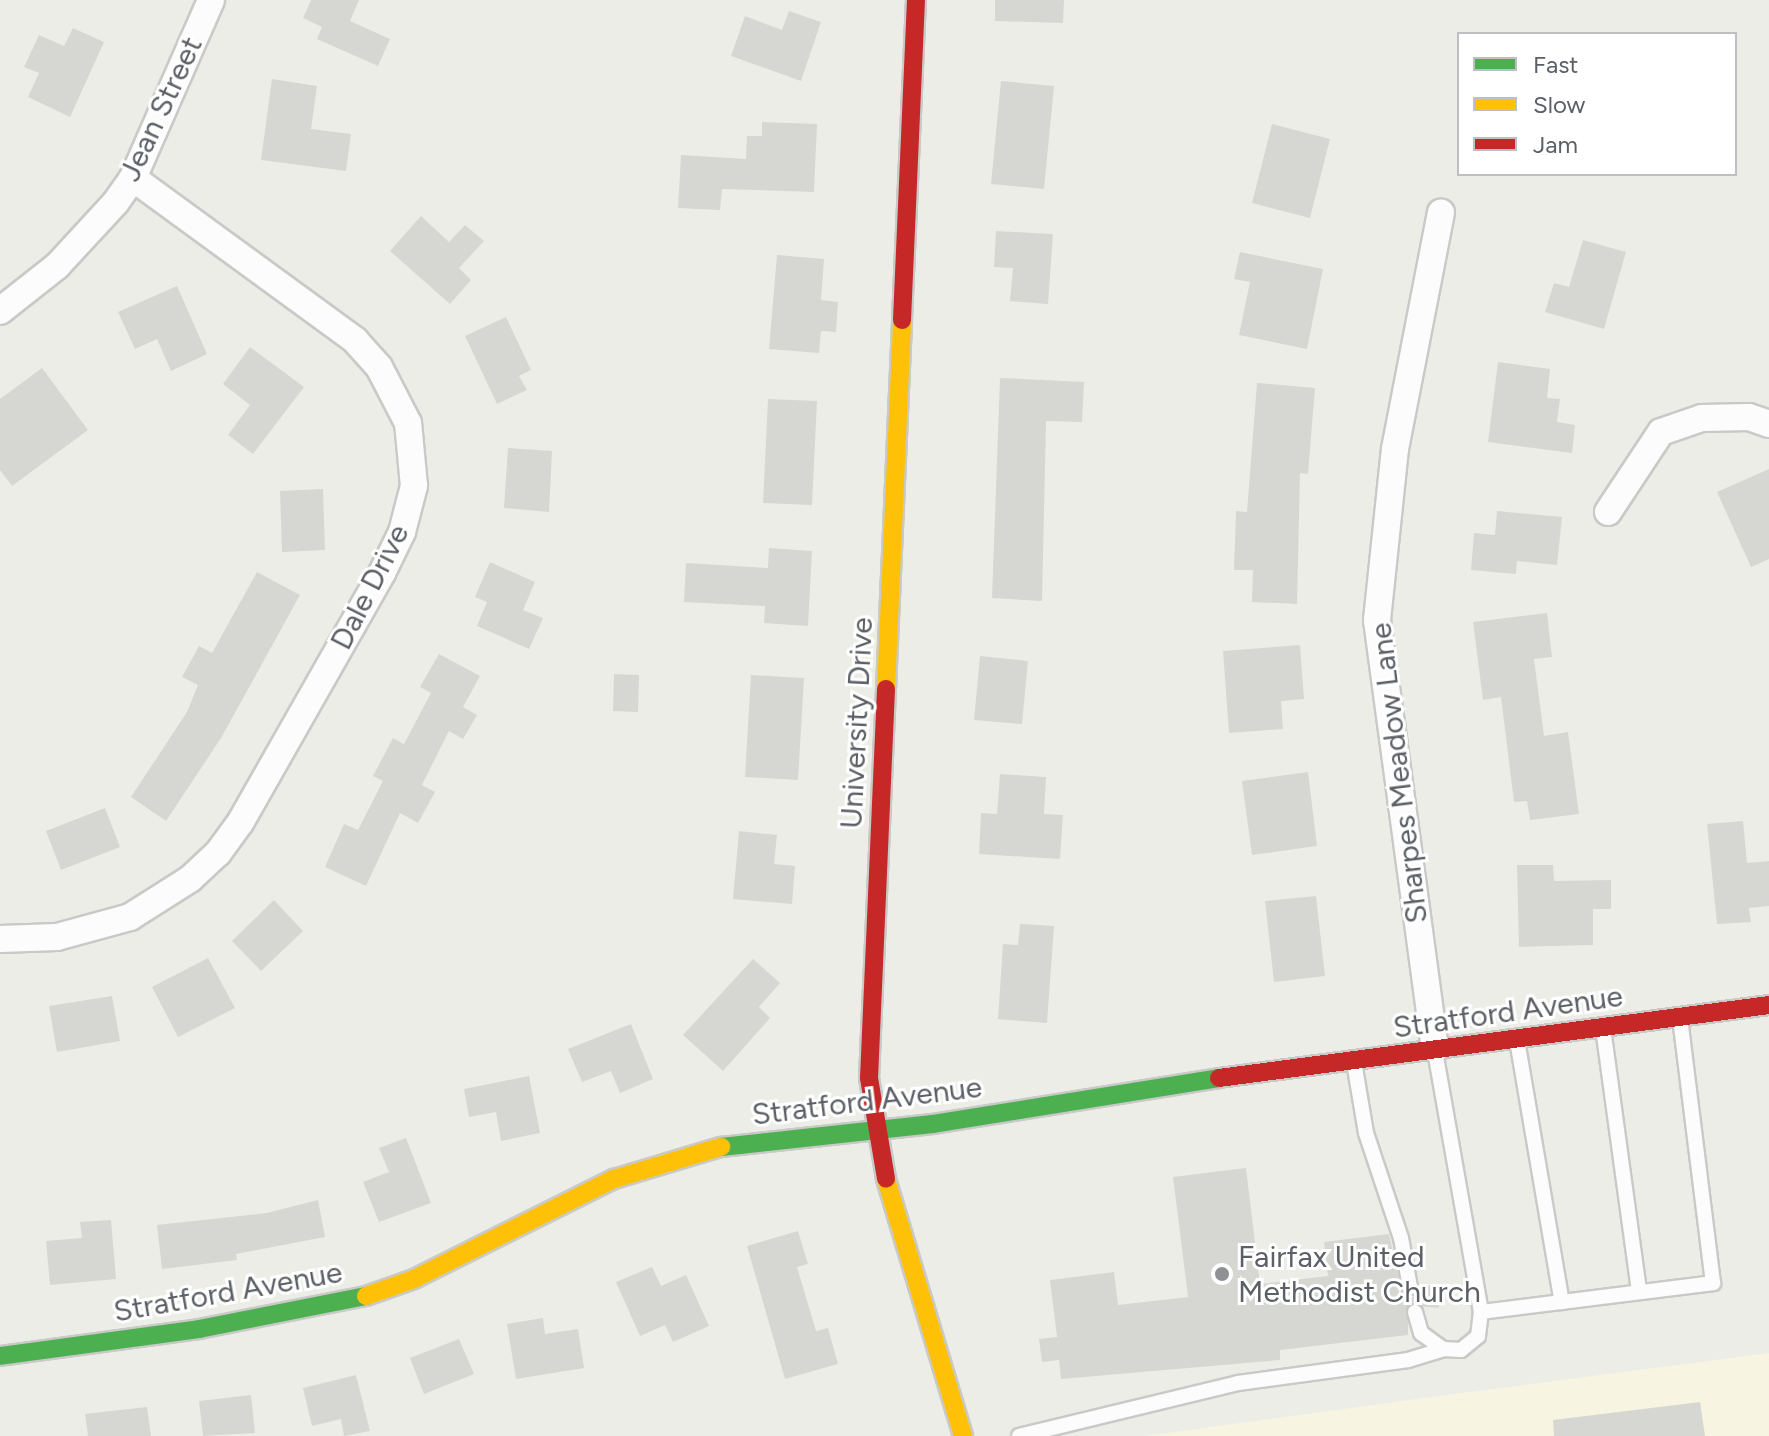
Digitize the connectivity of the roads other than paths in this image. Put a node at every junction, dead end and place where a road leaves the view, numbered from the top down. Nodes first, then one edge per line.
1 (211, 0) edge
2 (916, 0) edge
3 (133, 178) junction
4 (1441, 212) dead end
5 (0, 311) edge
6 (1769, 424) edge
7 (1608, 512) dead end
8 (0, 939) edge
9 (1769, 1005) edge
10 (1680, 1017) junction
11 (1603, 1028) junction
12 (1517, 1040) junction
13 (1435, 1049) junction
14 (1354, 1062) junction
15 (875, 1129) junction
16 (1410, 1287) dead end
17 (1639, 1292) junction
18 (1562, 1302) junction
19 (1415, 1312) dead end
20 (1481, 1312) junction
21 (1443, 1349) junction
22 (0, 1356) edge
23 (963, 1436) edge
24 (1019, 1436) edge

1 - 3 street, Jean Street
2 - 15 street, University Drive
3 - 5 street, Jean Street
3 - 8 street, Dale Drive
4 - 13 street, Sharpes Meadow Lane
6 - 7 street
9 - 10 street, Stratford Avenue
10 - 11 street, Stratford Avenue
10 - 17 lane
11 - 12 street, Stratford Avenue
11 - 17 lane
12 - 13 street, Stratford Avenue
12 - 18 lane
13 - 14 street, Stratford Avenue
13 - 20 lane
14 - 15 street, Stratford Avenue
14 - 16 lane
15 - 22 street, Stratford Avenue
15 - 23 street, University Drive
17 - 18 lane
18 - 20 lane
19 - 21 lane
20 - 21 lane
21 - 24 lane

